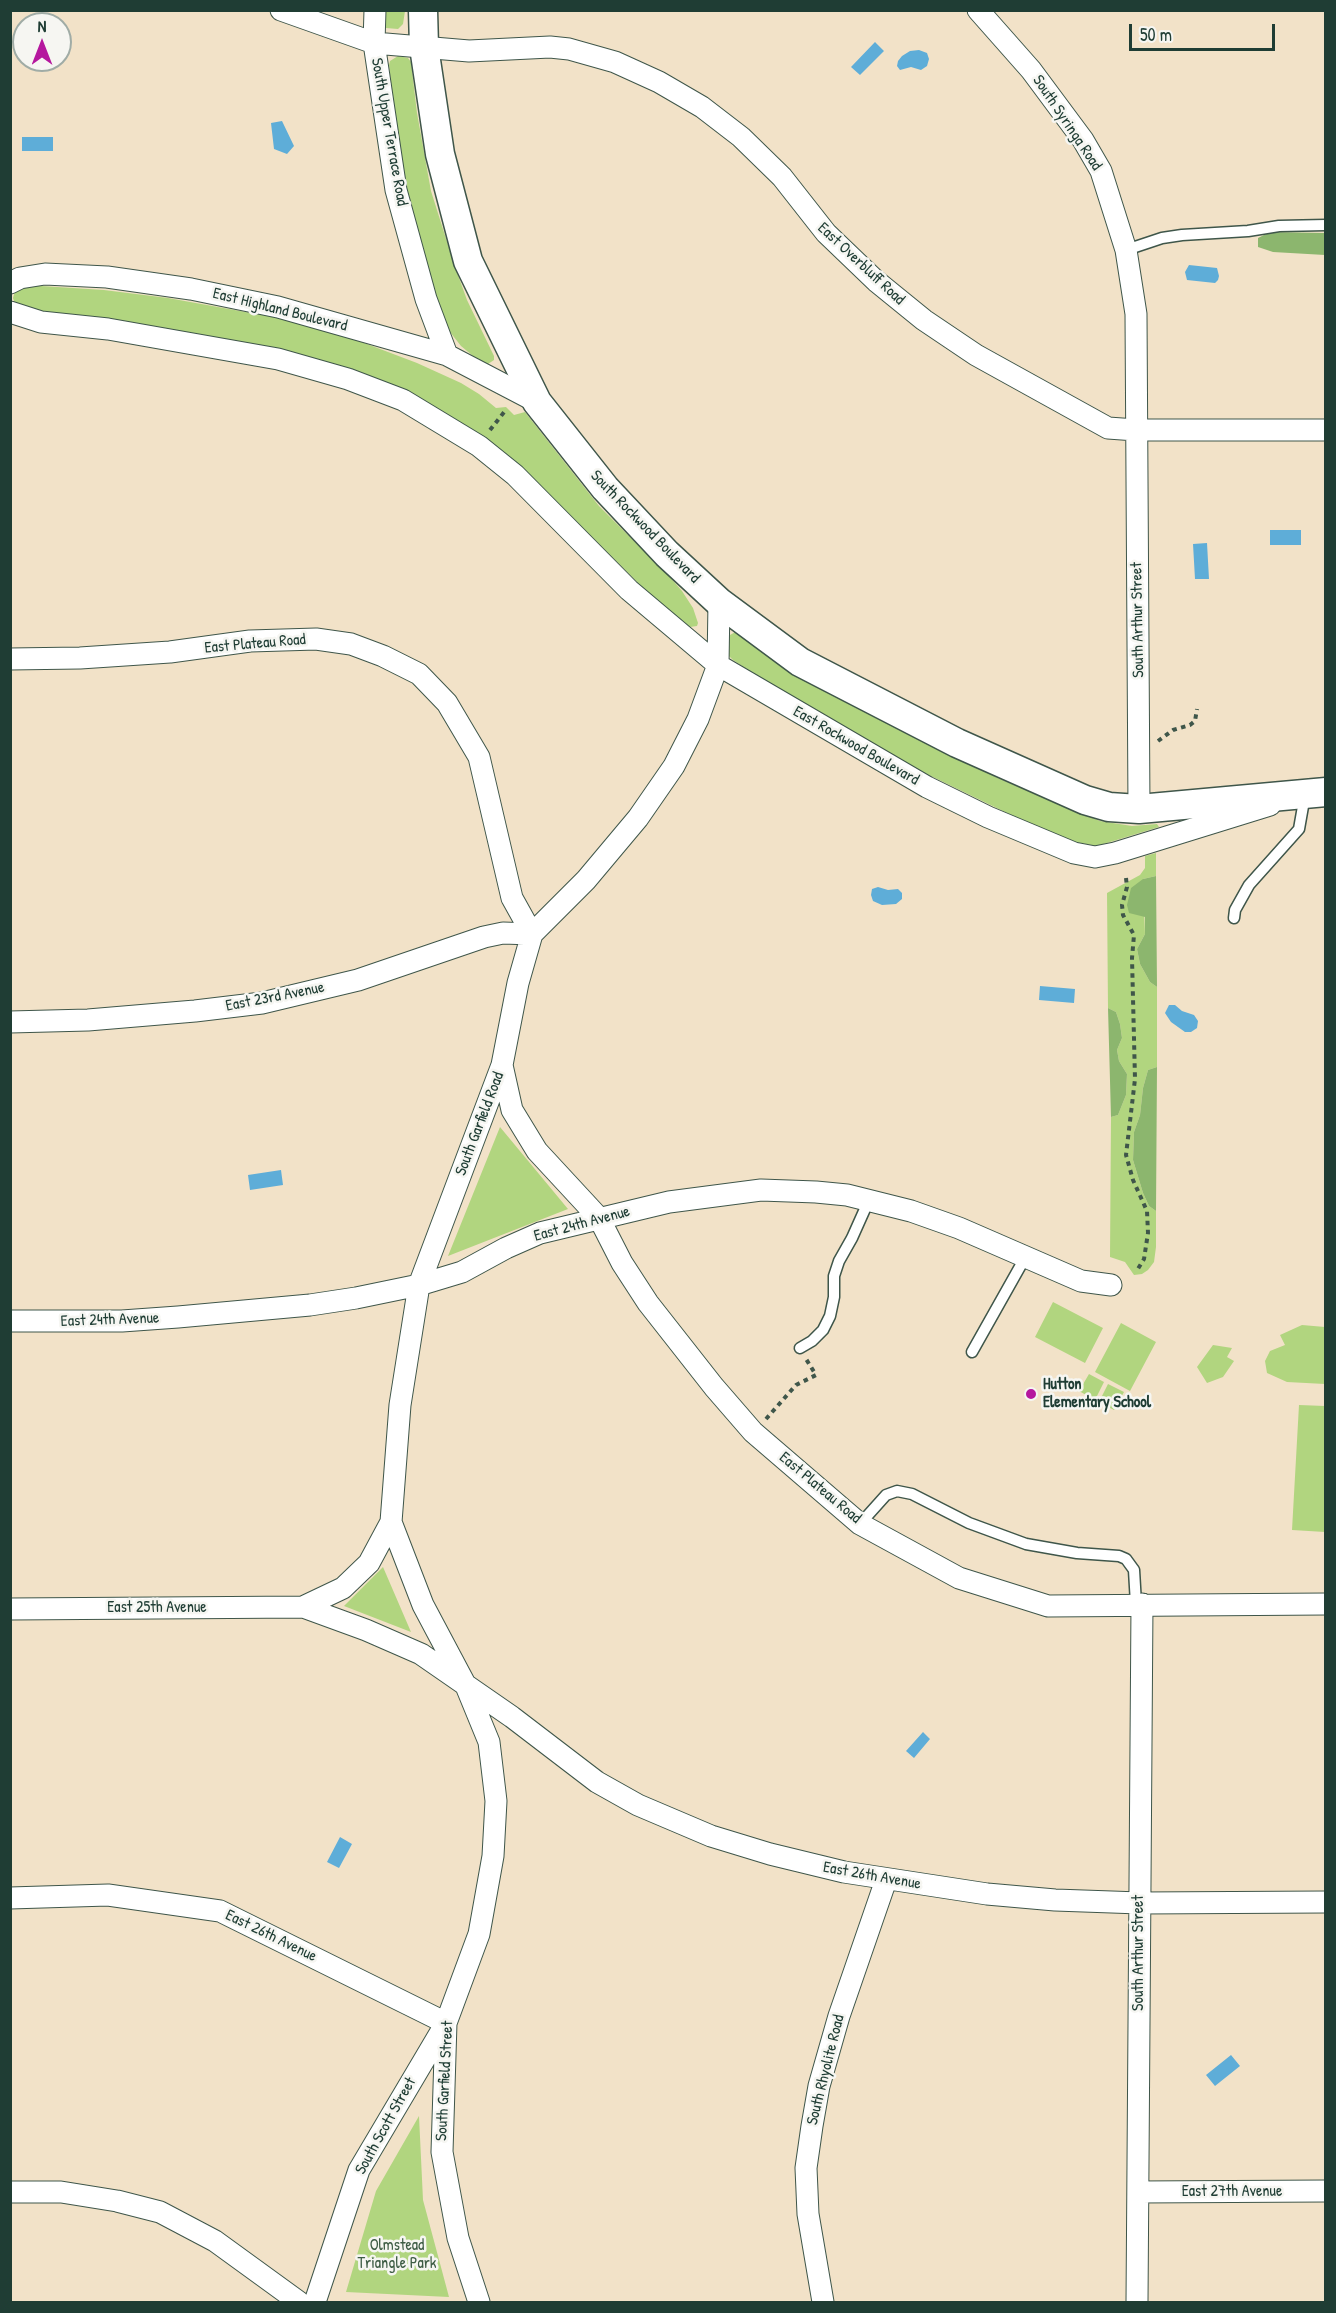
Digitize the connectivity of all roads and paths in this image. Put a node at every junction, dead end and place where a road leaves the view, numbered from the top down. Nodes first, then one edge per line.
1 (282, 10) edge
2 (375, 10) edge
3 (423, 10) edge
4 (978, 10) edge
5 (374, 43) junction
6 (424, 47) junction
7 (1326, 225) edge
8 (1126, 250) junction
9 (10, 283) edge
10 (10, 312) edge
11 (447, 355) junction
12 (537, 402) junction
13 (505, 411) dead end
14 (1136, 430) junction
15 (1326, 430) edge
16 (483, 439) junction
17 (719, 602) junction
18 (10, 659) edge
19 (718, 665) junction
20 (1197, 709) dead end
21 (1153, 747) dead end
22 (1315, 793) edge
23 (1139, 808) junction
24 (1126, 878) dead end
25 (1234, 918) dead end
26 (532, 934) junction
27 (10, 1022) edge
28 (502, 1065) junction
29 (868, 1200) junction
30 (599, 1218) junction
31 (1026, 1256) junction
32 (1136, 1272) dead end
33 (1111, 1285) dead end
34 (419, 1286) junction
35 (10, 1322) edge
36 (800, 1348) joint
37 (972, 1352) dead end
38 (773, 1411) dead end
39 (392, 1522) junction
40 (860, 1524) junction
41 (1139, 1604) junction
42 (1326, 1605) edge
43 (303, 1607) junction
44 (10, 1609) edge
45 (466, 1686) junction
46 (886, 1880) junction
47 (10, 1898) edge
48 (1326, 1902) edge
49 (1140, 1903) junction
50 (446, 2023) junction
51 (1326, 2191) edge
52 (10, 2192) edge
53 (1138, 2193) junction
54 (299, 2302) edge
55 (315, 2302) edge
56 (479, 2302) edge
57 (823, 2302) edge
58 (1137, 2302) edge

1 - 5 street, East Overbluff Road
2 - 5 street, South Upper Terrace Road
3 - 6 street, South Rockwood Boulevard
4 - 8 street, South Syringa Road
5 - 6 street, East Overbluff Road
5 - 11 street, South Upper Terrace Road
6 - 12 street, South Rockwood Boulevard
6 - 14 street, East Overbluff Road
7 - 8 lane
8 - 14 street, South Syringa Road
9 - 11 street, East Highland Boulevard
10 - 16 street
11 - 12 street, East Highland Boulevard
12 - 17 street, South Rockwood Boulevard
13 - 16 path
14 - 15 street, East Overbluff Road
14 - 23 street, South Arthur Street
16 - 19 street, East Rockwood Boulevard
17 - 19 street, South Garfield Road
17 - 23 street, South Rockwood Boulevard
18 - 26 street, East Plateau Road
19 - 22 street, East Rockwood Boulevard
19 - 26 street, South Garfield Road
20 - 21 path
22 - 23 street
22 - 25 lane
24 - 32 path
26 - 27 street, East 23rd Avenue
26 - 28 street, South Garfield Road
28 - 30 street, East Plateau Road
28 - 34 street, South Garfield Road
29 - 30 street, East 24th Avenue
29 - 31 street, East 24th Avenue
29 - 36 lane
30 - 34 street, East 24th Avenue
30 - 40 street, East Plateau Road
31 - 33 street, East 24th Avenue
31 - 37 lane
34 - 35 street, East 24th Avenue
34 - 39 street, South Garfield Road
36 - 38 path
39 - 43 street, East 25th Avenue
39 - 45 street, South Garfield Road
40 - 41 street, East Plateau Road
40 - 41 lane
41 - 42 street, East Plateau Road
41 - 49 street, South Arthur Street
43 - 44 street, East 25th Avenue
43 - 45 street, East 25th Avenue
45 - 46 street, East 26th Avenue
45 - 50 street, South Garfield Street
46 - 49 street, East 26th Avenue
46 - 57 street, South Rhyolite Road
47 - 50 street, East 26th Avenue
48 - 49 street, East 26th Avenue
49 - 53 street, South Arthur Street
50 - 55 street, South Scott Street
50 - 56 street, South Garfield Street
51 - 53 street, East 27th Avenue
52 - 54 street
53 - 58 street, South Arthur Street

